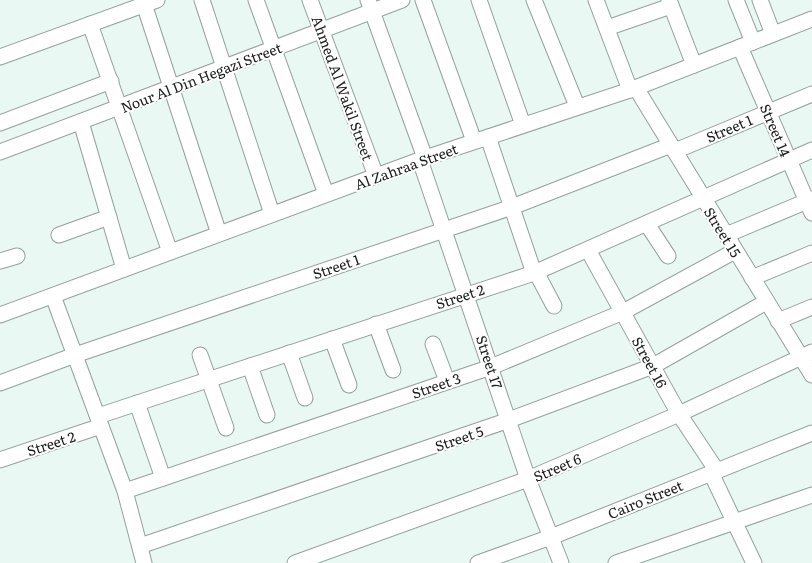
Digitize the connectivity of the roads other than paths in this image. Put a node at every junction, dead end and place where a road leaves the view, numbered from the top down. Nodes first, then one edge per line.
1 (202, 0) edge
2 (256, 0) edge
3 (310, 0) edge
4 (402, 0) edge
5 (423, 0) edge
6 (479, 0) edge
7 (534, 0) edge
8 (596, 0) edge
9 (736, 0) edge
10 (760, 0) edge
11 (150, 2) edge
12 (670, 3) edge
13 (370, 6) edge
14 (812, 19) edge
15 (90, 24) junction
16 (607, 28) junction
17 (321, 31) junction
18 (773, 34) junction
19 (747, 44) junction
20 (274, 49) junction
21 (0, 57) edge
22 (694, 65) junction
23 (224, 68) junction
24 (111, 81) junction
25 (172, 88) junction
26 (633, 89) junction
27 (812, 94) edge
28 (577, 106) junction
29 (119, 108) junction
30 (768, 112) junction
31 (81, 122) junction
32 (0, 124) edge
33 (522, 125) junction
34 (481, 139) junction
35 (673, 148) junction
36 (4, 150) edge
37 (812, 150) edge
38 (423, 159) junction
39 (789, 160) junction
40 (376, 176) junction
41 (326, 194) junction
42 (702, 198) junction
43 (810, 205) edge
44 (512, 208) junction
45 (272, 214) junction
46 (109, 217) junction
47 (647, 224) junction
48 (444, 230) junction
49 (219, 234) junction
50 (59, 235) dead end
51 (726, 235) junction
52 (588, 250) junction
53 (735, 251) junction
54 (170, 252) junction
55 (812, 253) edge
56 (17, 256) dead end
57 (668, 256) dead end
58 (0, 261) edge
59 (124, 269) junction
60 (535, 272) junction
61 (752, 278) junction
62 (467, 294) junction
63 (53, 296) junction
64 (766, 302) junction
65 (554, 306) dead end
66 (812, 307) edge
67 (623, 312) junction
68 (0, 315) edge
69 (778, 321) junction
70 (376, 324) junction
71 (332, 339) junction
72 (433, 344) dead end
73 (289, 353) junction
74 (75, 355) junction
75 (200, 355) dead end
76 (806, 355) edge
77 (250, 366) junction
78 (652, 366) junction
79 (491, 367) junction
80 (393, 370) dead end
81 (812, 375) edge
82 (209, 380) junction
83 (447, 381) junction
84 (0, 383) edge
85 (349, 385) dead end
86 (305, 398) dead end
87 (137, 403) junction
88 (679, 414) junction
89 (267, 415) dead end
90 (509, 420) junction
91 (100, 421) junction
92 (226, 428) dead end
93 (812, 433) edge
94 (0, 460) edge
95 (714, 472) junction
96 (163, 478) junction
97 (528, 479) junction
98 (125, 491) junction
99 (812, 494) edge
100 (735, 523) junction
101 (551, 537) junction
102 (140, 546) junction
103 (144, 563) edge
104 (295, 563) edge
105 (478, 563) edge
106 (561, 563) edge
107 (616, 563) edge
108 (754, 563) edge

1 - 23 street
2 - 20 street
3 - 17 street, Ahmed Al Wakil Street
4 - 13 street, Nour Al Din Hegazi Street
5 - 34 street
6 - 33 street
7 - 28 street
8 - 16 street, Street 15
9 - 19 street, Street 14
10 - 18 street
11 - 15 street
11 - 25 street
12 - 16 street
12 - 22 street
13 - 17 street, Nour Al Din Hegazi Street
13 - 38 street, Street 17
14 - 18 street, Al Zahraa Street
15 - 21 street
15 - 24 street
16 - 26 street, Street 15
17 - 20 street, Nour Al Din Hegazi Street
17 - 40 street, Ahmed Al Wakil Street
18 - 19 street, Al Zahraa Street
19 - 22 street, Al Zahraa Street
19 - 30 street, Street 14
20 - 23 street, Nour Al Din Hegazi Street
20 - 41 street
22 - 26 street, Al Zahraa Street
23 - 25 street, Nour Al Din Hegazi Street
23 - 45 street
24 - 29 street
24 - 32 street
25 - 29 street, Nour Al Din Hegazi Street
25 - 49 street
26 - 28 street, Al Zahraa Street
26 - 35 street, Street 15
27 - 30 street, Street 1
28 - 33 street, Al Zahraa Street
29 - 31 street, Nour Al Din Hegazi Street
29 - 54 street
30 - 35 street, Street 1
30 - 39 street, Street 14
31 - 36 street, Nour Al Din Hegazi Street
31 - 46 street
32 - 36 street
33 - 34 street, Al Zahraa Street
34 - 38 street, Al Zahraa Street
34 - 44 street
35 - 42 street, Street 15
35 - 44 street, Street 1
37 - 39 street, Street 2
38 - 40 street, Al Zahraa Street
38 - 48 street, Street 17
39 - 42 street, Street 2
39 - 43 street, Street 14
40 - 41 street, Al Zahraa Street
41 - 45 street, Al Zahraa Street
42 - 47 street, Street 2
42 - 51 street, Street 15
43 - 51 street
44 - 48 street, Street 1
44 - 60 street
45 - 49 street, Al Zahraa Street
46 - 50 street
46 - 59 street
47 - 52 street, Street 2
47 - 57 street
48 - 62 street, Street 17
48 - 74 street, Street 1
49 - 54 street, Al Zahraa Street
51 - 53 street, Street 15
52 - 60 street, Street 2
52 - 67 street, Street 16
53 - 61 street, Street 15
53 - 67 street, Street 3
54 - 59 street, Al Zahraa Street
55 - 61 street
56 - 58 street
59 - 63 street, Al Zahraa Street
60 - 62 street, Street 2
60 - 65 street
61 - 64 street, Street 15
62 - 70 street, Street 2
62 - 79 street, Street 17
63 - 68 street, Al Zahraa Street
63 - 74 street
64 - 69 street, Street 15
64 - 78 street, Street 5
66 - 69 street
67 - 78 street, Street 16
67 - 79 street, Street 3
69 - 76 street, Street 15
70 - 71 street, Street 2
70 - 80 street
71 - 73 street, Street 2
71 - 85 street
72 - 83 street
73 - 77 street, Street 2
73 - 86 street
74 - 84 street, Street 1
74 - 91 street
75 - 82 street
76 - 81 street, Street 15
76 - 88 street, Street 6
77 - 82 street, Street 2
77 - 89 street
78 - 88 street, Street 16
78 - 90 street, Street 5
79 - 83 street, Street 3
79 - 90 street, Street 17
82 - 87 street, Street 2
82 - 92 street
83 - 96 street, Street 3
87 - 91 street, Street 2
87 - 96 street
88 - 95 street, Street 16
88 - 97 street, Street 6
90 - 97 street, Street 17
90 - 102 street, Street 5
91 - 94 street, Street 2
91 - 98 street
93 - 95 street, Cairo Street
95 - 100 street, Street 16
95 - 101 street, Cairo Street
96 - 98 street, Street 3
97 - 101 street, Street 17
97 - 104 street, Street 6
98 - 102 street
99 - 100 street
100 - 107 street
100 - 108 street, Street 16
101 - 105 street, Cairo Street
101 - 106 street, Street 17
102 - 103 street

